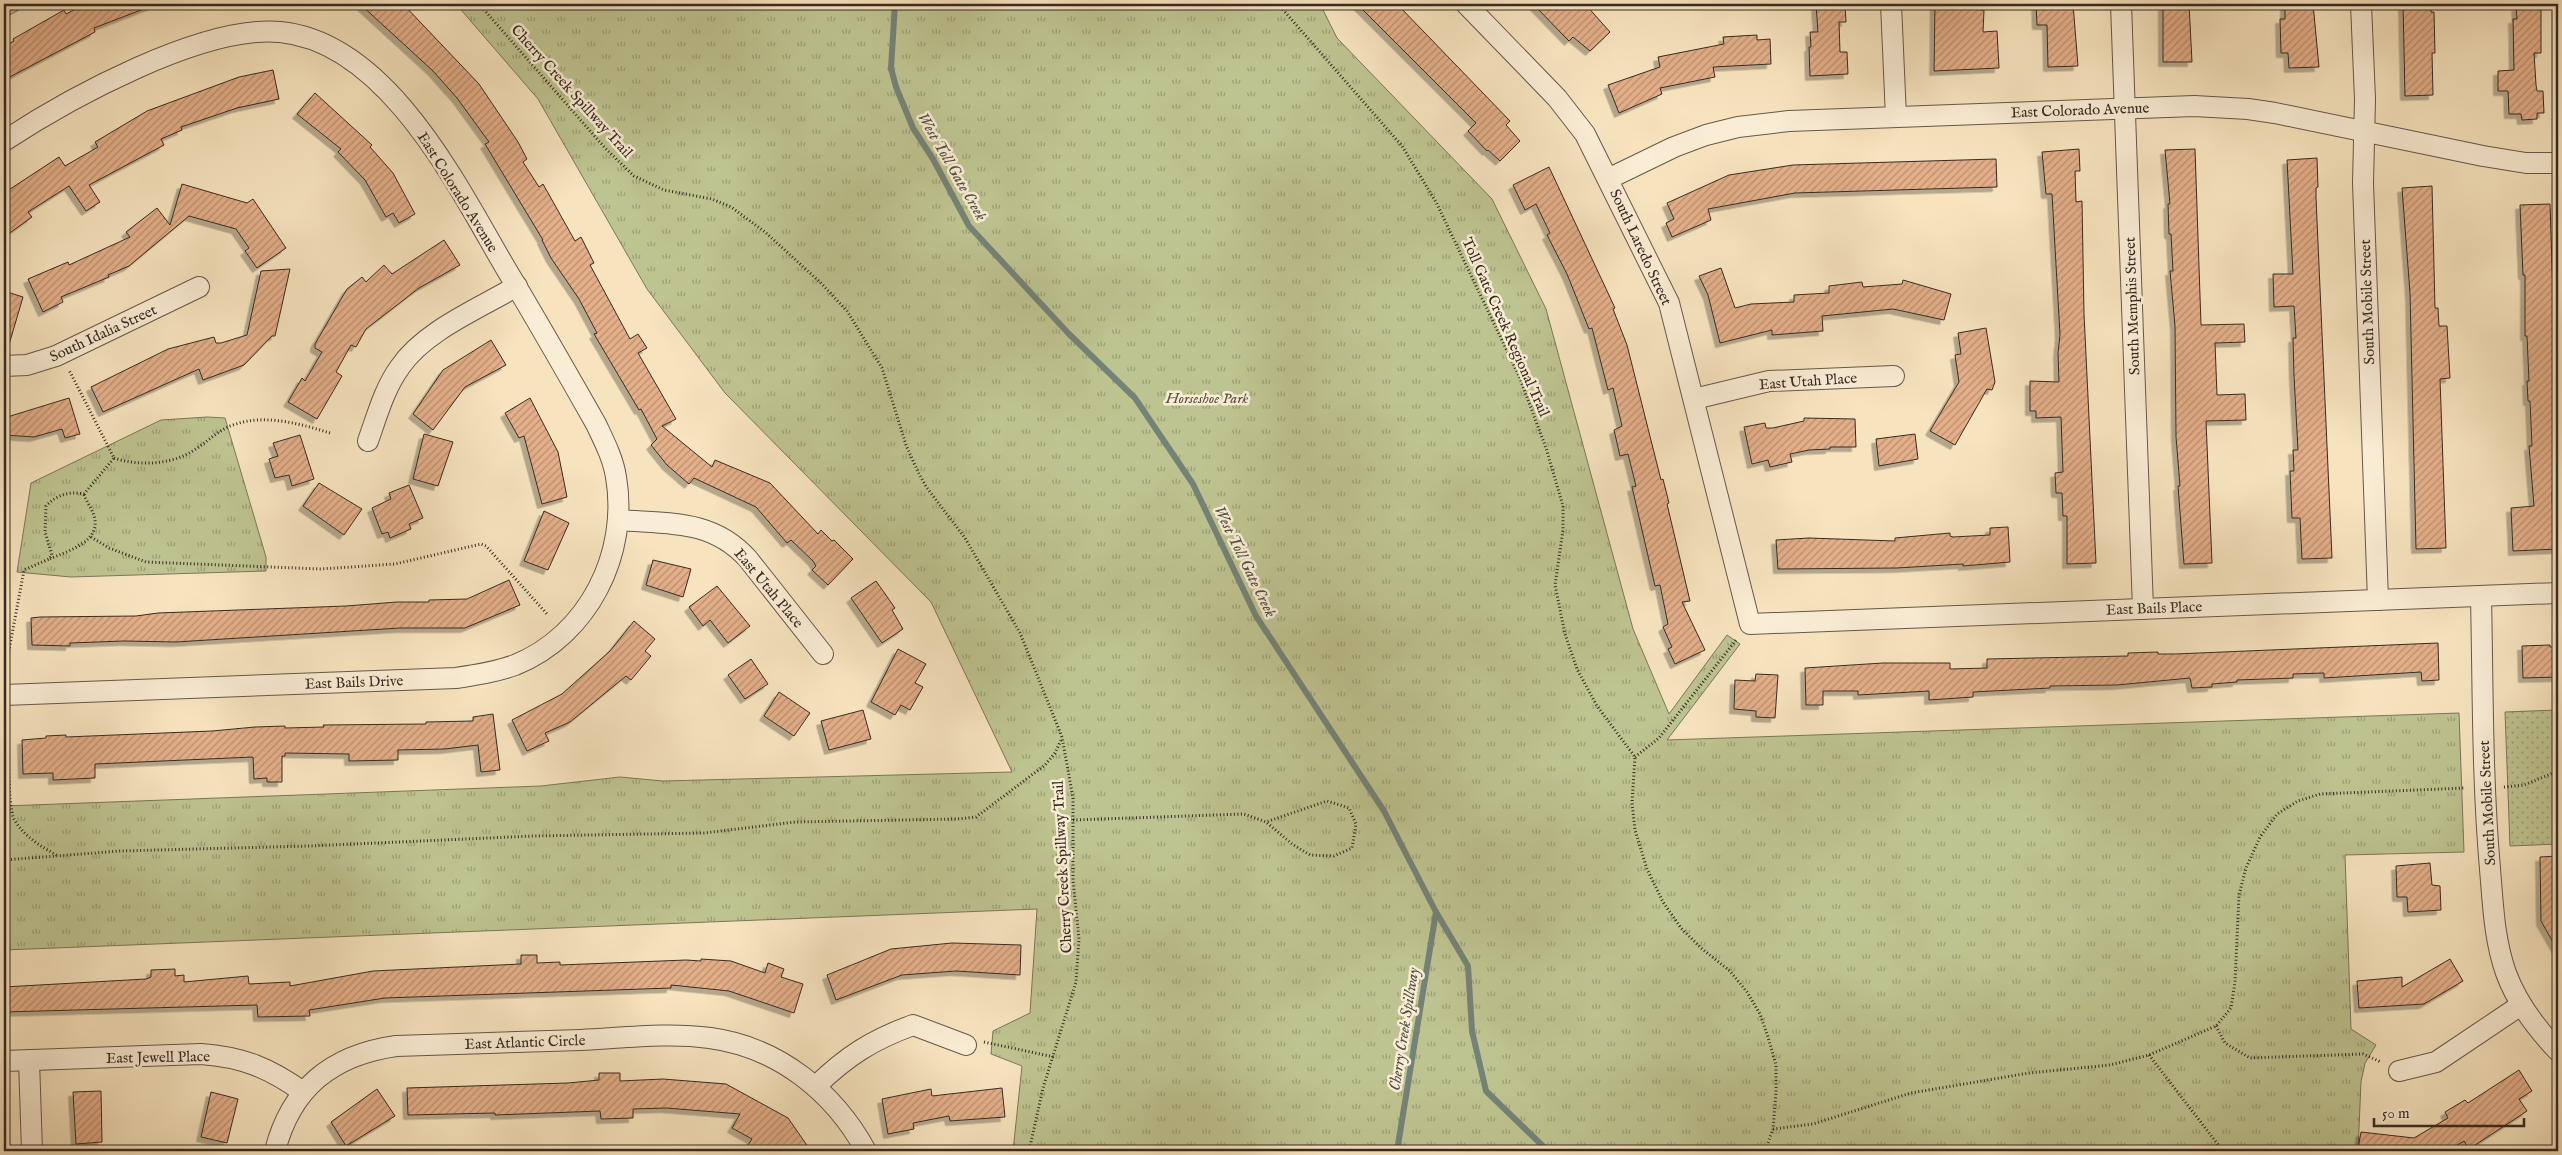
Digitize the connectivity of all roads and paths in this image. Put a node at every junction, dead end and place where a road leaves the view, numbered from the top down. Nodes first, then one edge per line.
1 (479, 4) edge
2 (1278, 4) edge
3 (1466, 4) edge
4 (1891, 4) edge
5 (2121, 4) edge
6 (2361, 4) edge
7 (2124, 108) junction
8 (1896, 117) junction
9 (2363, 131) junction
10 (4, 141) edge
11 (2558, 163) edge
12 (1608, 178) junction
13 (516, 286) junction
14 (199, 287) dead end
15 (4, 366) edge
16 (69, 369) dead end
17 (1894, 376) dead end
18 (1694, 399) junction
19 (330, 433) dead end
20 (368, 441) dead end
21 (114, 458) junction
22 (84, 494) junction
23 (618, 520) junction
24 (91, 537) junction
25 (49, 559) junction
26 (2558, 594) edge
27 (2481, 596) junction
28 (2378, 600) junction
29 (2143, 609) junction
30 (547, 614) dead end
31 (1750, 624) junction
32 (823, 654) dead end
33 (5, 672) dead end
34 (6, 704) edge
35 (1062, 737) junction
36 (1635, 757) junction
37 (2558, 772) edge
38 (2503, 787) dead end
39 (2465, 788) dead end
40 (1073, 820) junction
41 (1266, 822) junction
42 (58, 856) junction
43 (4, 860) edge
44 (2521, 1004) junction
45 (2216, 1026) junction
46 (966, 1046) joint
47 (2558, 1051) edge
48 (2149, 1055) junction
49 (1054, 1057) junction
50 (29, 1060) junction
51 (4, 1061) edge
52 (2399, 1070) joint
53 (816, 1086) junction
54 (303, 1092) junction
55 (1773, 1130) junction
56 (32, 1151) edge
57 (275, 1151) edge
58 (866, 1151) edge
59 (1029, 1151) edge
60 (1765, 1151) edge
61 (2223, 1151) edge

1 - 35 path, Cherry Creek Spillway Trail
2 - 36 path, Toll Gate Creek Regional Trail
3 - 12 street, South Laredo Street
4 - 8 street
5 - 7 street, South Memphis Street
6 - 9 street, South Mobile Street
7 - 8 street, East Colorado Avenue
7 - 9 street, East Colorado Avenue
7 - 29 street, South Memphis Street
8 - 12 street, East Colorado Avenue
9 - 11 street, East Colorado Avenue
9 - 28 street, South Mobile Street
10 - 13 street, East Colorado Avenue
12 - 18 street, South Laredo Street
13 - 20 street
13 - 23 street, East Colorado Avenue
14 - 15 street, South Idalia Street
16 - 21 path
17 - 18 street, East Utah Place
18 - 31 street, South Laredo Street
19 - 21 path
21 - 22 path
22 - 24 path
22 - 25 path
23 - 32 street, East Utah Place
23 - 34 street, East Bails Drive
24 - 25 path
24 - 30 path
25 - 33 path
26 - 27 street, East Bails Place
27 - 28 street, East Bails Place
27 - 44 street, South Mobile Street
28 - 29 street, East Bails Place
29 - 31 street, East Bails Place
31 - 36 path
34 - 42 path
35 - 40 path, Cherry Creek Spillway Trail
35 - 42 path
36 - 55 path
37 - 38 path
39 - 45 path
40 - 41 path
40 - 49 path, Cherry Creek Spillway Trail
41 - 41 path
42 - 43 path
44 - 47 street, South Mobile Street
44 - 52 street
45 - 48 path
45 - 52 path
46 - 49 path
46 - 53 street
48 - 55 path
48 - 61 path
49 - 59 path, Cherry Creek Spillway Trail
50 - 51 street, East Jewell Place
50 - 54 street, East Jewell Place
50 - 56 street
53 - 54 street, East Atlantic Circle
53 - 58 street, East Atlantic Circle
54 - 57 street, East Atlantic Circle
55 - 60 path

